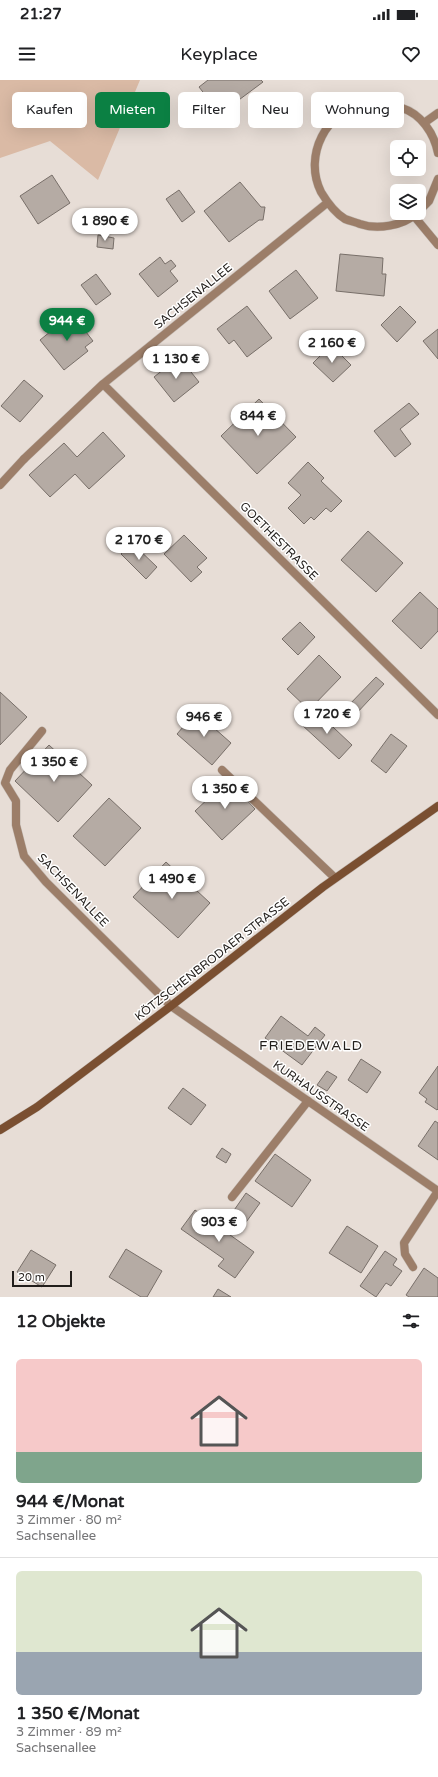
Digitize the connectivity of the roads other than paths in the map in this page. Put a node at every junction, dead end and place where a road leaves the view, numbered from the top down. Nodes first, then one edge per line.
1 (438, 112) edge
2 (424, 123) junction
3 (438, 153) edge
4 (438, 179) edge
5 (327, 202) junction
6 (426, 204) edge
7 (403, 220) edge
8 (421, 220) edge
9 (438, 245) edge
10 (103, 384) junction
11 (0, 485) edge
12 (438, 715) edge
13 (42, 731) dead end
14 (222, 770) dead end
15 (438, 806) edge
16 (335, 878) junction
17 (171, 1006) junction
18 (308, 1101) junction
19 (0, 1130) edge
20 (438, 1191) edge
21 (232, 1197) dead end
22 (413, 1267) dead end

1 - 2 street
2 - 3 street
2 - 5 street
4 - 6 street
5 - 7 street
5 - 10 street, SACHSENALLEE
8 - 9 street
10 - 11 street, SACHSENALLEE
10 - 12 street, GOETHESTRASSE
13 - 17 street, SACHSENALLEE
14 - 16 street
15 - 16 street, KÖTZSCHENBRODAER STRASSE
16 - 17 street, KÖTZSCHENBRODAER STRASSE
17 - 18 street, KURHAUSSTRASSE
17 - 19 street, KÖTZSCHENBRODAER STRASSE
18 - 20 street, KURHAUSSTRASSE
18 - 21 street
20 - 22 street

